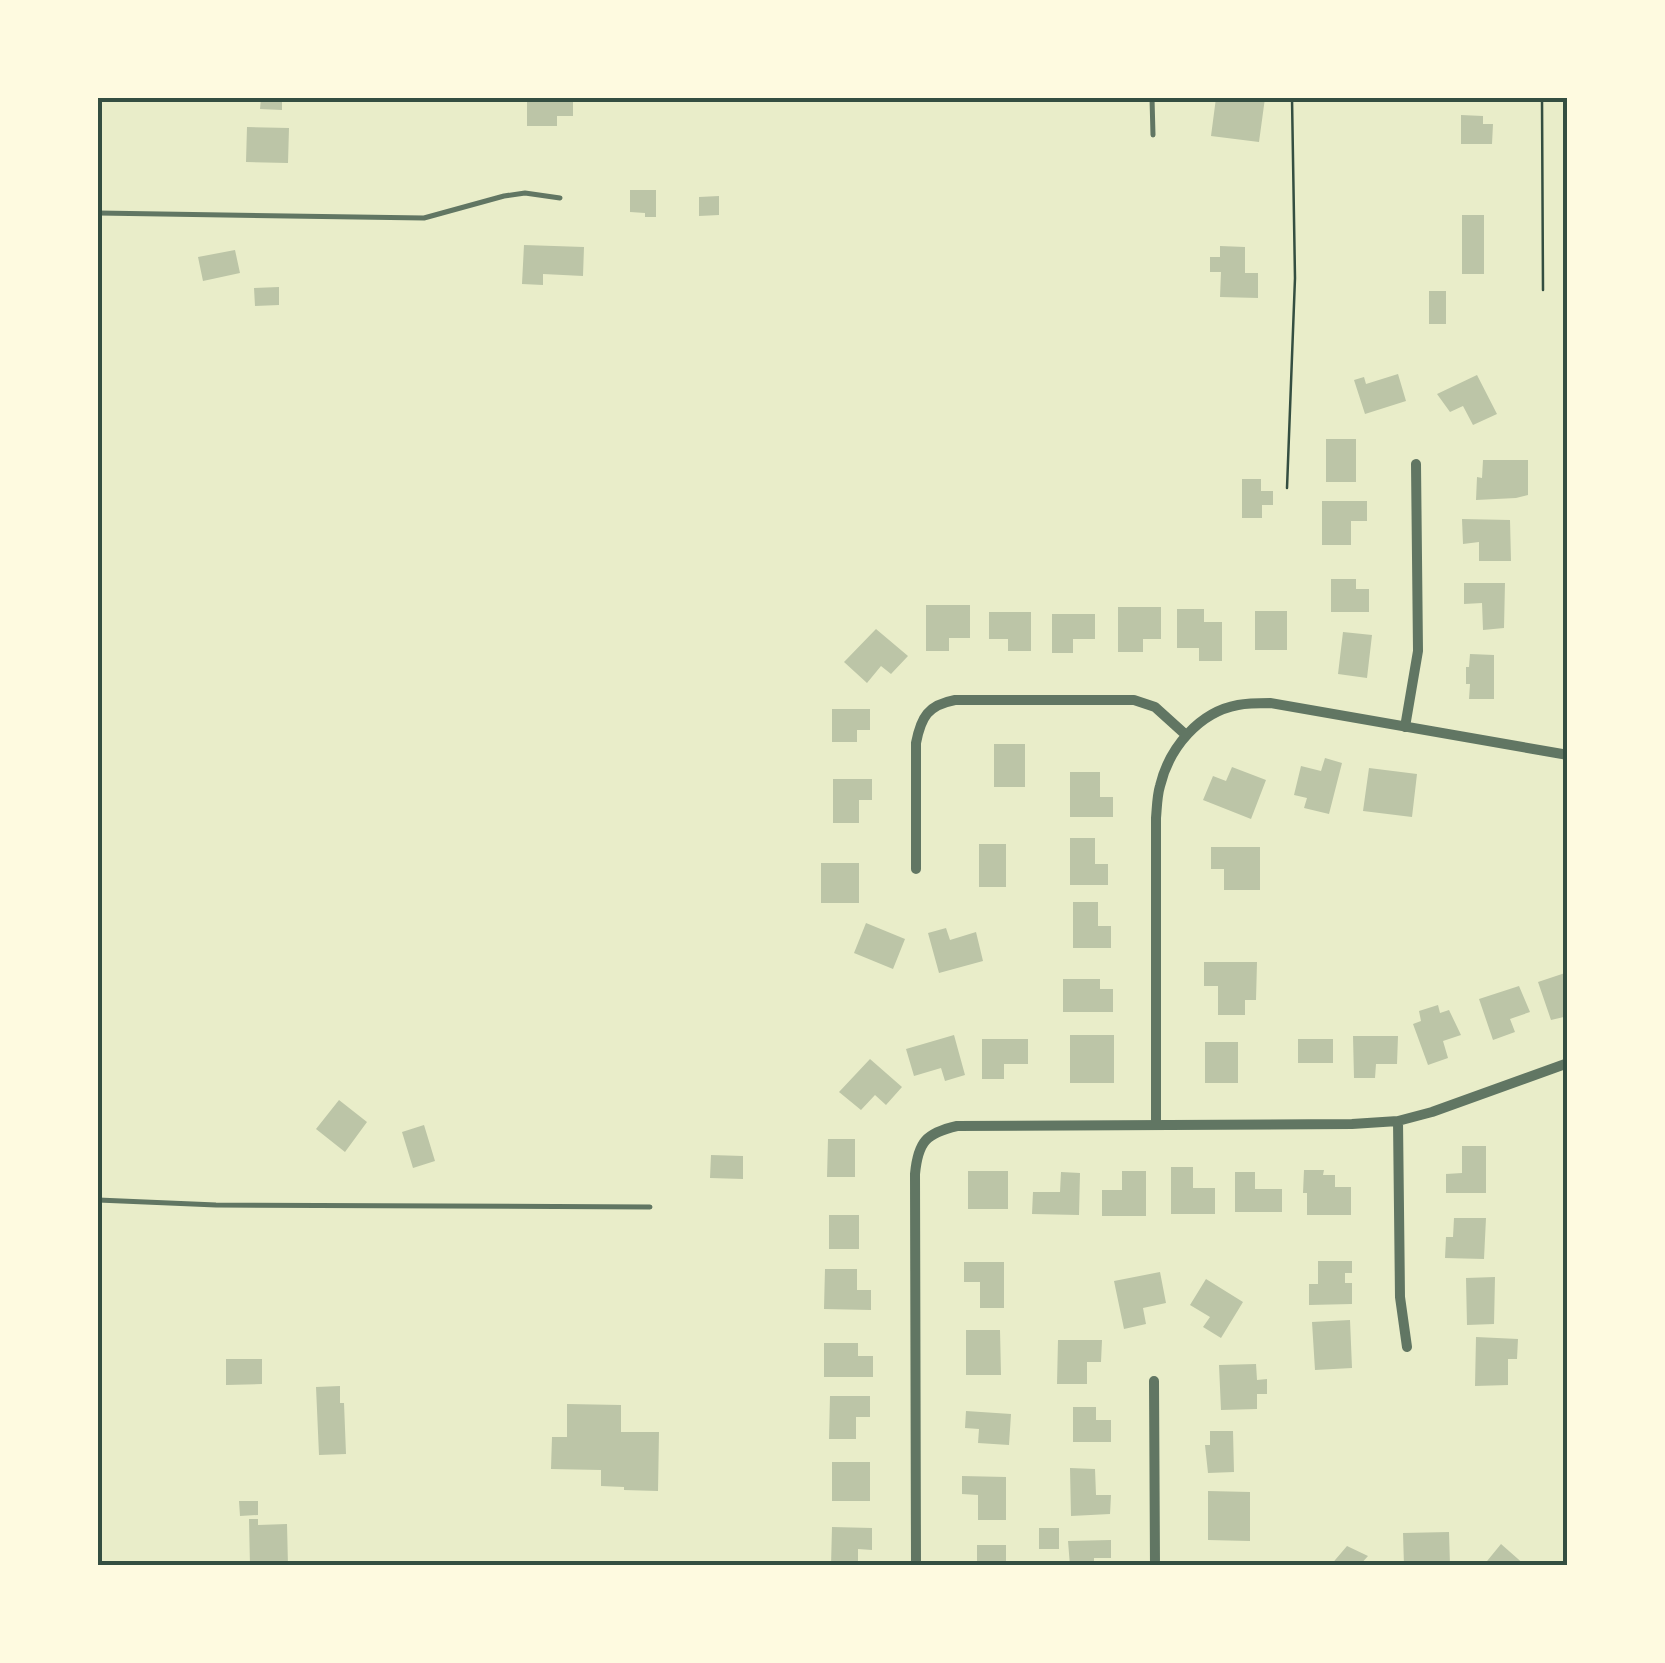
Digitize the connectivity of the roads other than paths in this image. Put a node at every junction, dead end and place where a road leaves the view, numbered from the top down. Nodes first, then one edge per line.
1 (1152, 98) edge
2 (1152, 135) dead end
3 (560, 198) dead end
4 (98, 213) edge
5 (1416, 464) dead end
6 (1405, 727) junction
7 (1186, 735) junction
8 (1568, 754) edge
9 (916, 869) dead end
10 (1568, 1062) edge
11 (1398, 1120) junction
12 (1156, 1124) junction
13 (98, 1200) edge
14 (650, 1207) dead end
15 (1407, 1347) dead end
16 (1154, 1381) dead end
17 (916, 1566) edge
18 (1155, 1566) edge

1 - 2 lane
3 - 4 lane
5 - 6 street
6 - 7 street
6 - 8 street
7 - 9 street
7 - 12 street
10 - 11 street
11 - 12 street
11 - 15 street
12 - 17 street
13 - 14 lane
16 - 18 street

